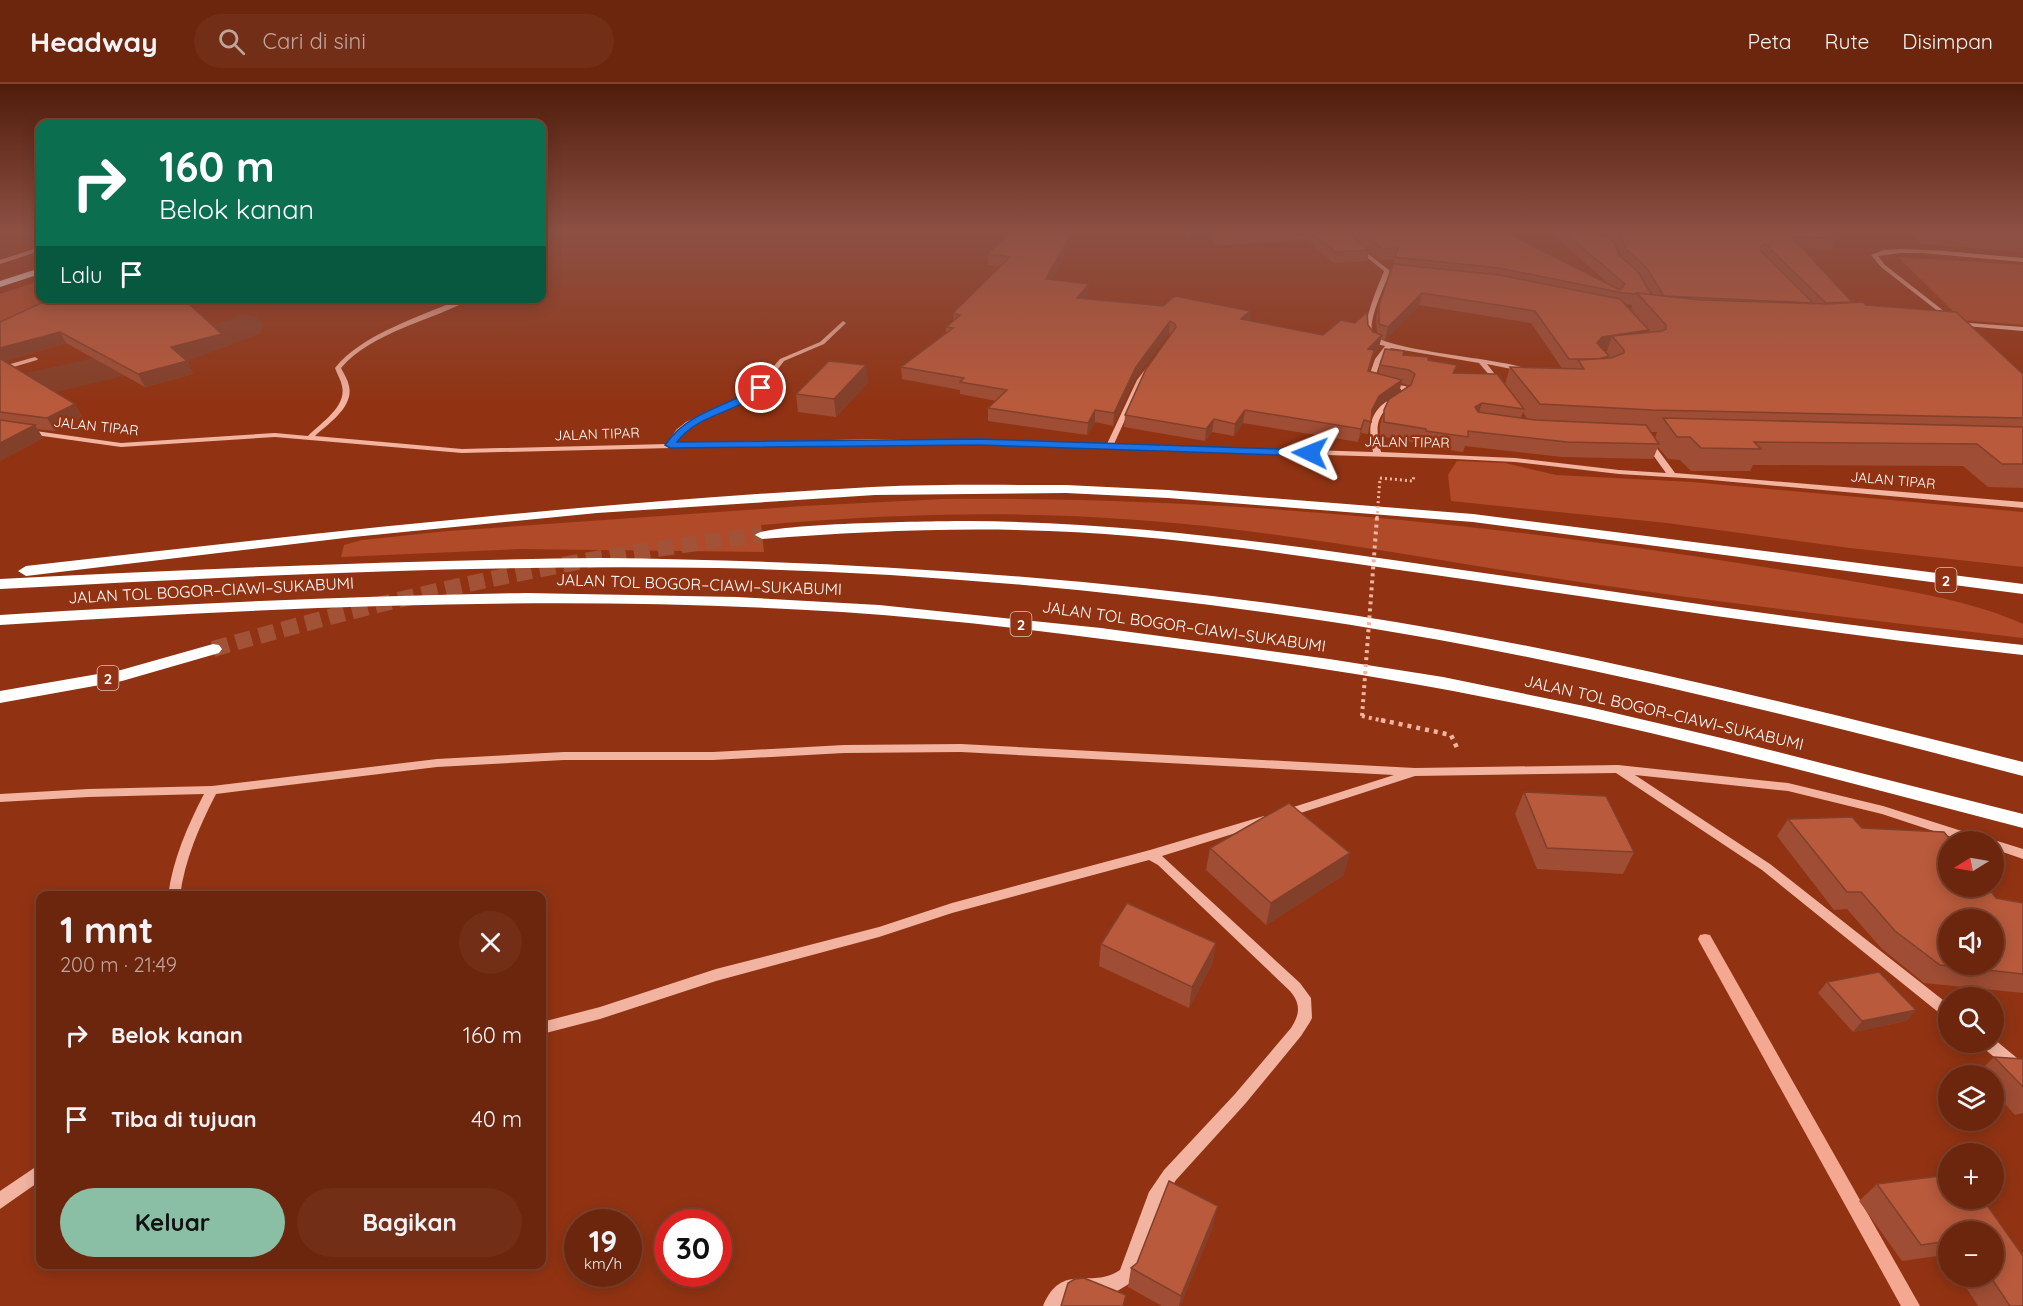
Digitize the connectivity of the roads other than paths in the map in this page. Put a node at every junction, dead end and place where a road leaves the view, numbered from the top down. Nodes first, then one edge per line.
1 (15, 289) edge
2 (1381, 289) edge
3 (1912, 289) edge
4 (0, 294) edge
5 (459, 303) edge
6 (843, 322) dead end
7 (1946, 322) edge
8 (1957, 324) junction
9 (2023, 329) edge
10 (1389, 346) junction
11 (35, 359) dead end
12 (1481, 361) junction
13 (1152, 363) edge
14 (0, 369) edge
15 (1531, 371) edge
16 (1504, 396) edge
17 (0, 428) edge
18 (10, 428) junction
19 (0, 434) edge
20 (311, 436) junction
21 (1655, 436) edge
22 (670, 445) junction
23 (1110, 445) junction
24 (1378, 455) junction
25 (1673, 476) junction
26 (2023, 505) edge
27 (762, 535) tunnel mouth
28 (0, 575) edge
29 (0, 584) edge
30 (2022, 589) edge
31 (0, 620) edge
32 (213, 649) tunnel mouth
33 (2023, 650) edge
34 (0, 697) edge
35 (1617, 769) junction
36 (2023, 769) edge
37 (1415, 772) junction
38 (212, 790) junction
39 (0, 798) edge
40 (2023, 821) edge
41 (1949, 831) edge
42 (2004, 848) edge
43 (2023, 854) edge
44 (1150, 855) junction
45 (174, 891) edge
46 (1938, 1004) edge
47 (546, 1027) edge
48 (2000, 1053) edge
49 (2023, 1072) edge
50 (36, 1175) edge
51 (0, 1201) edge
52 (1052, 1306) edge

1 - 4 highway
2 - 10 street
3 - 8 street
5 - 20 street
6 - 22 street
7 - 8 street
8 - 9 street
10 - 12 street
10 - 24 street
11 - 14 street
12 - 15 street
12 - 16 street
13 - 23 street
17 - 18 street, JALAN TIPAR
18 - 19 street
18 - 20 street, JALAN TIPAR
20 - 22 street, JALAN TIPAR
21 - 25 street
22 - 23 street, JALAN TIPAR
23 - 24 street, JALAN TIPAR
24 - 25 street, JALAN TIPAR
25 - 26 street, JALAN TIPAR
27 - 33 highway
28 - 30 highway, 2
29 - 36 highway, JALAN TOL BOGOR–CIAWI–SUKABUMI
31 - 40 highway, JALAN TOL BOGOR–CIAWI–SUKABUMI / 2
32 - 34 highway, 2
35 - 37 street
35 - 41 street
35 - 46 street
37 - 38 street
37 - 44 street
38 - 39 street
38 - 45 street
42 - 43 street
44 - 47 street
44 - 52 street
48 - 49 street
50 - 51 street

